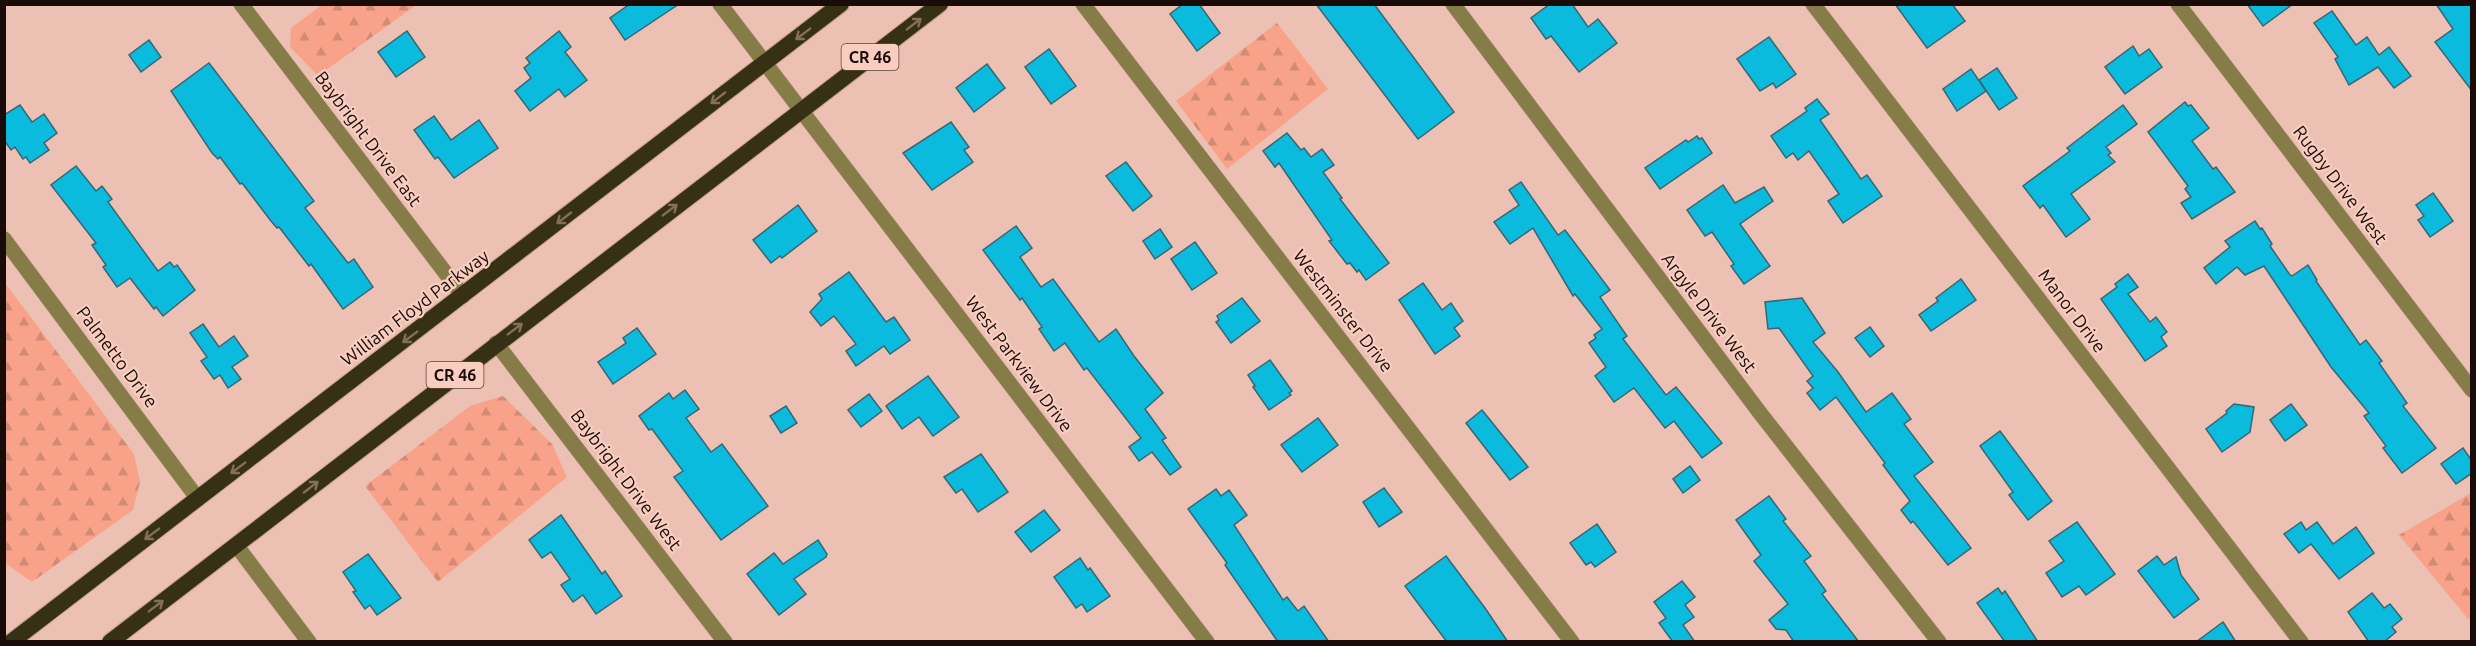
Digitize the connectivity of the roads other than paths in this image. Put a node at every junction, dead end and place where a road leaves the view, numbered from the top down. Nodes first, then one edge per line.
1 (241, 4) edge
2 (720, 4) edge
3 (841, 4) edge
4 (940, 4) edge
5 (1083, 4) edge
6 (1453, 4) edge
7 (1813, 4) edge
8 (2178, 4) edge
9 (765, 63) junction
10 (801, 110) junction
11 (4, 239) edge
12 (463, 296) junction
13 (496, 344) junction
14 (2472, 390) edge
15 (198, 499) junction
16 (236, 545) junction
17 (11, 642) edge
18 (110, 642) edge
19 (309, 642) edge
20 (725, 642) edge
21 (1207, 642) edge
22 (1572, 642) edge
23 (1939, 642) edge
24 (2301, 642) edge

1 - 12 street, Baybright Drive East
2 - 9 street, West Parkview Drive
3 -> 9 highway, William Floyd Parkway
10 -> 4 highway, CR 46
5 - 22 street, Westminster Drive
6 - 23 street, Argyle Drive West
7 - 24 street, Manor Drive
8 - 14 street, Rugby Drive West
9 - 10 street, West Parkview Drive
9 -> 12 highway, William Floyd Parkway
13 -> 10 highway, CR 46
10 - 21 street, West Parkview Drive
11 - 15 street, Palmetto Drive
12 -> 15 highway, William Floyd Parkway
16 -> 13 highway, CR 46
13 - 20 street, Baybright Drive West
15 -> 17 highway, William Floyd Parkway
18 -> 16 highway, CR 46
16 - 19 street

